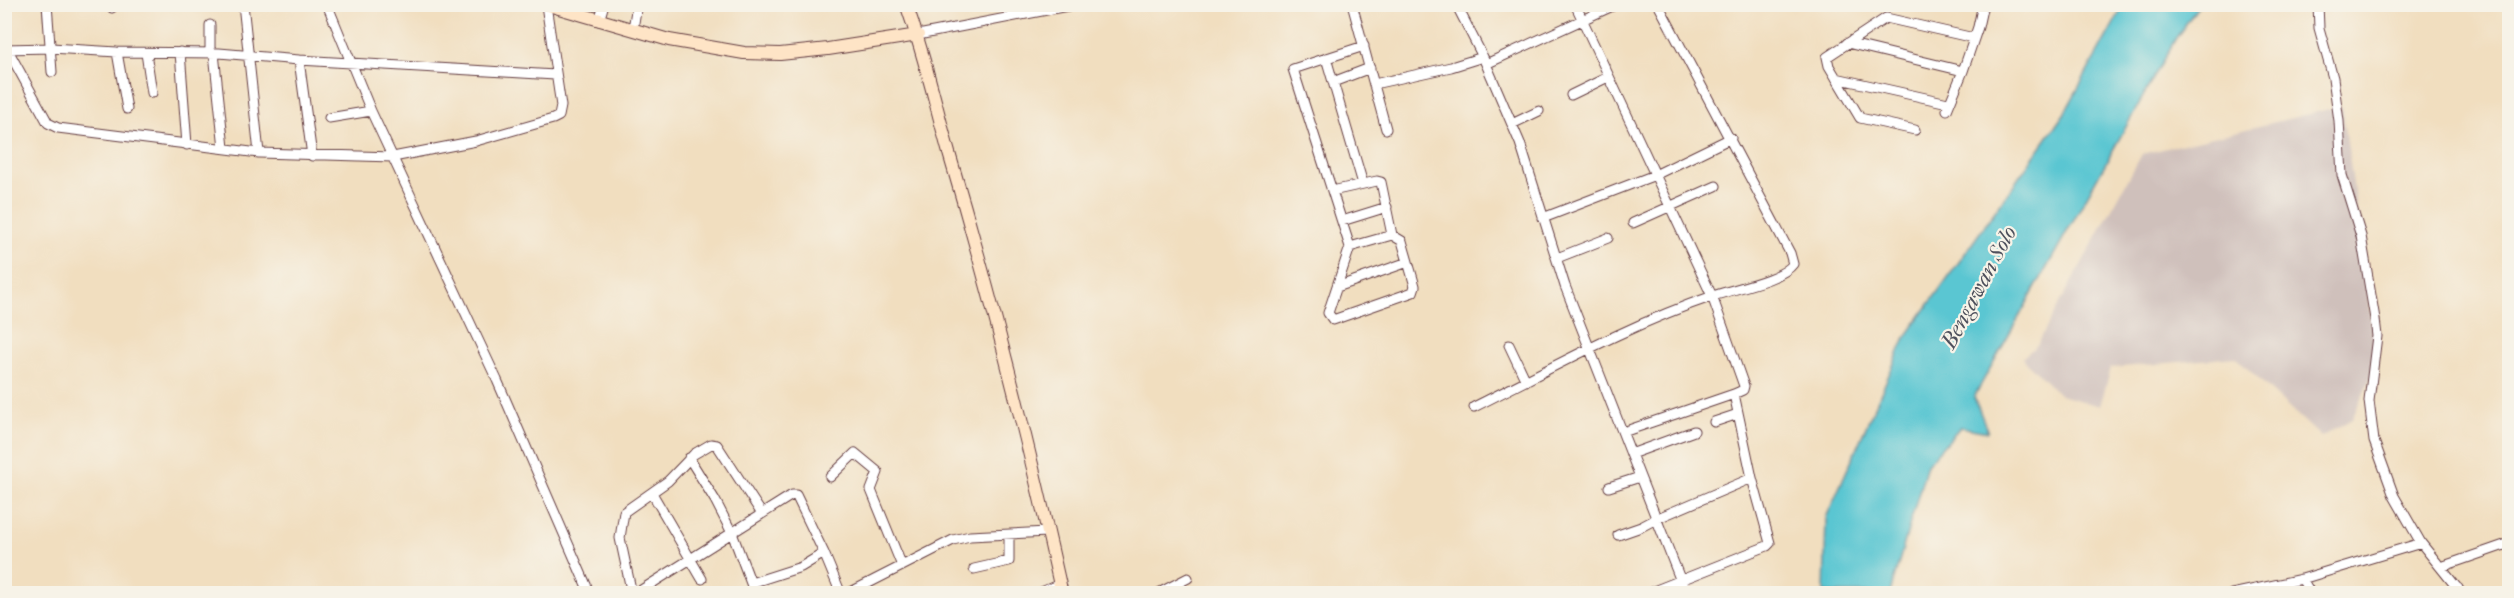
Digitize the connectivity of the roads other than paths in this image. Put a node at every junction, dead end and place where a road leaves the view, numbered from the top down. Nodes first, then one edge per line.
1 (47, 4) edge
2 (243, 4) edge
3 (327, 4) edge
4 (604, 4) edge
5 (637, 4) edge
6 (906, 4) edge
7 (1078, 4) edge
8 (1352, 4) edge
9 (1456, 4) edge
10 (1575, 4) edge
11 (1617, 4) edge
12 (1658, 4) edge
13 (1983, 4) edge
14 (2318, 4) edge
15 (546, 5) edge
16 (573, 9) edge
17 (1582, 20) junction
18 (599, 21) junction
19 (210, 25) dead end
20 (633, 29) junction
21 (918, 35) junction
22 (1974, 38) junction
23 (1847, 43) junction
24 (5, 46) edge
25 (1364, 46) junction
26 (51, 48) junction
27 (117, 52) junction
28 (180, 52) junction
29 (146, 53) junction
30 (212, 53) junction
31 (247, 56) junction
32 (1326, 58) junction
33 (299, 60) junction
34 (1484, 60) junction
35 (350, 62) junction
36 (1370, 68) junction
37 (1963, 71) junction
38 (52, 72) dead end
39 (555, 75) junction
40 (1608, 77) junction
41 (1836, 78) junction
42 (1333, 82) junction
43 (1374, 84) junction
44 (152, 93) dead end
45 (1571, 95) dead end
46 (127, 109) dead end
47 (371, 111) junction
48 (1539, 111) dead end
49 (329, 118) dead end
50 (1512, 124) junction
51 (1386, 129) dead end
52 (1915, 130) dead end
53 (1731, 138) junction
54 (187, 145) junction
55 (224, 148) junction
56 (259, 153) junction
57 (312, 156) junction
58 (393, 157) junction
59 (1655, 175) junction
60 (1363, 184) junction
61 (1716, 186) dead end
62 (1332, 191) junction
63 (1670, 206) junction
64 (1387, 207) junction
65 (1543, 218) junction
66 (1342, 221) junction
67 (1633, 223) dead end
68 (1392, 235) junction
69 (1608, 238) dead end
70 (1350, 247) junction
71 (1557, 258) junction
72 (1408, 262) junction
73 (1337, 287) junction
74 (1712, 296) junction
75 (1509, 345) dead end
76 (1590, 348) junction
77 (1526, 381) junction
78 (1734, 394) junction
79 (1474, 407) dead end
80 (1738, 414) junction
81 (1714, 422) dead end
82 (1694, 431) dead end
83 (1623, 432) junction
84 (1631, 453) junction
85 (689, 458) junction
86 (830, 477) dead end
87 (1640, 477) junction
88 (1752, 478) junction
89 (1609, 488) dead end
90 (652, 493) junction
91 (762, 514) junction
92 (1658, 518) junction
93 (1047, 532) junction
94 (732, 533) junction
95 (1618, 535) dead end
96 (1009, 536) junction
97 (2421, 543) junction
98 (2510, 543) edge
99 (824, 553) junction
100 (691, 560) junction
101 (902, 566) junction
102 (2441, 567) junction
103 (974, 569) dead end
104 (1188, 578) dead end
105 (702, 579) dead end
106 (1681, 579) junction
107 (2302, 579) junction
108 (751, 583) junction
109 (1061, 589) edge
110 (2460, 591) edge
111 (590, 594) edge
112 (634, 594) edge
113 (755, 594) edge
114 (841, 594) edge
115 (847, 594) edge
116 (1038, 594) edge
117 (1157, 594) edge
118 (1647, 594) edge
119 (1686, 594) edge
120 (2232, 594) edge
121 (2312, 594) edge
122 (2444, 594) edge

1 - 26 street
2 - 31 street
3 - 35 street
4 - 18 street
5 - 20 street
6 - 21 street
7 - 21 street
8 - 25 street
9 - 34 street
10 - 17 street
11 - 17 street
12 - 53 street
13 - 22 street
14 - 97 street
15 - 16 street
15 - 39 street
16 - 18 street
17 - 34 street
17 - 40 street
18 - 20 street
19 - 30 street
20 - 21 street
21 - 93 street
22 - 23 street
22 - 37 street
23 - 37 street
23 - 41 street
24 - 26 street
24 - 54 street
25 - 32 street
25 - 36 street
26 - 27 street
26 - 38 street
27 - 29 street
27 - 46 street
28 - 29 street
28 - 30 street
28 - 54 street
29 - 44 street
30 - 31 street
30 - 55 street
31 - 33 street
31 - 56 street
32 - 42 street
32 - 62 street
33 - 35 street
33 - 57 street
34 - 43 street
34 - 50 street
35 - 39 street
35 - 47 street
36 - 42 street
36 - 43 street
37 - 41 street
39 - 58 street
40 - 45 street
40 - 59 street
41 - 52 street
42 - 60 street
43 - 51 street
47 - 49 street
47 - 58 street
48 - 50 street
50 - 65 street
53 - 59 street
53 - 74 street
54 - 55 street
55 - 56 street
56 - 57 street
57 - 58 street
58 - 111 street
59 - 63 street
59 - 65 street
60 - 62 street
60 - 64 street
61 - 63 street
62 - 66 street
63 - 67 street
63 - 74 street
64 - 66 street
64 - 68 street
65 - 71 street
66 - 70 street
68 - 70 street
68 - 72 street
69 - 71 street
70 - 73 street
71 - 76 street
72 - 73 street
72 - 73 street
74 - 76 street
74 - 78 street
75 - 77 street
76 - 77 street
76 - 83 street
77 - 79 street
78 - 80 street
78 - 83 street
80 - 81 street
80 - 88 street
82 - 84 street
83 - 84 street
84 - 87 street
85 - 90 street
85 - 91 street
85 - 94 street
86 - 101 street
87 - 89 street
87 - 92 street
88 - 92 street
88 - 106 street
90 - 100 street
90 - 112 street
91 - 94 street
91 - 99 street
92 - 95 street
92 - 106 street
93 - 96 street
93 - 109 street
94 - 100 street
94 - 108 street
96 - 101 street
96 - 103 street
97 - 102 street
97 - 107 street
98 - 102 street
99 - 108 street
99 - 114 street
100 - 105 street
100 - 112 street
101 - 115 street
102 - 110 street
104 - 117 street
106 - 118 street
106 - 119 street
107 - 120 street
107 - 121 street
108 - 113 street
109 - 116 street
110 - 122 street

